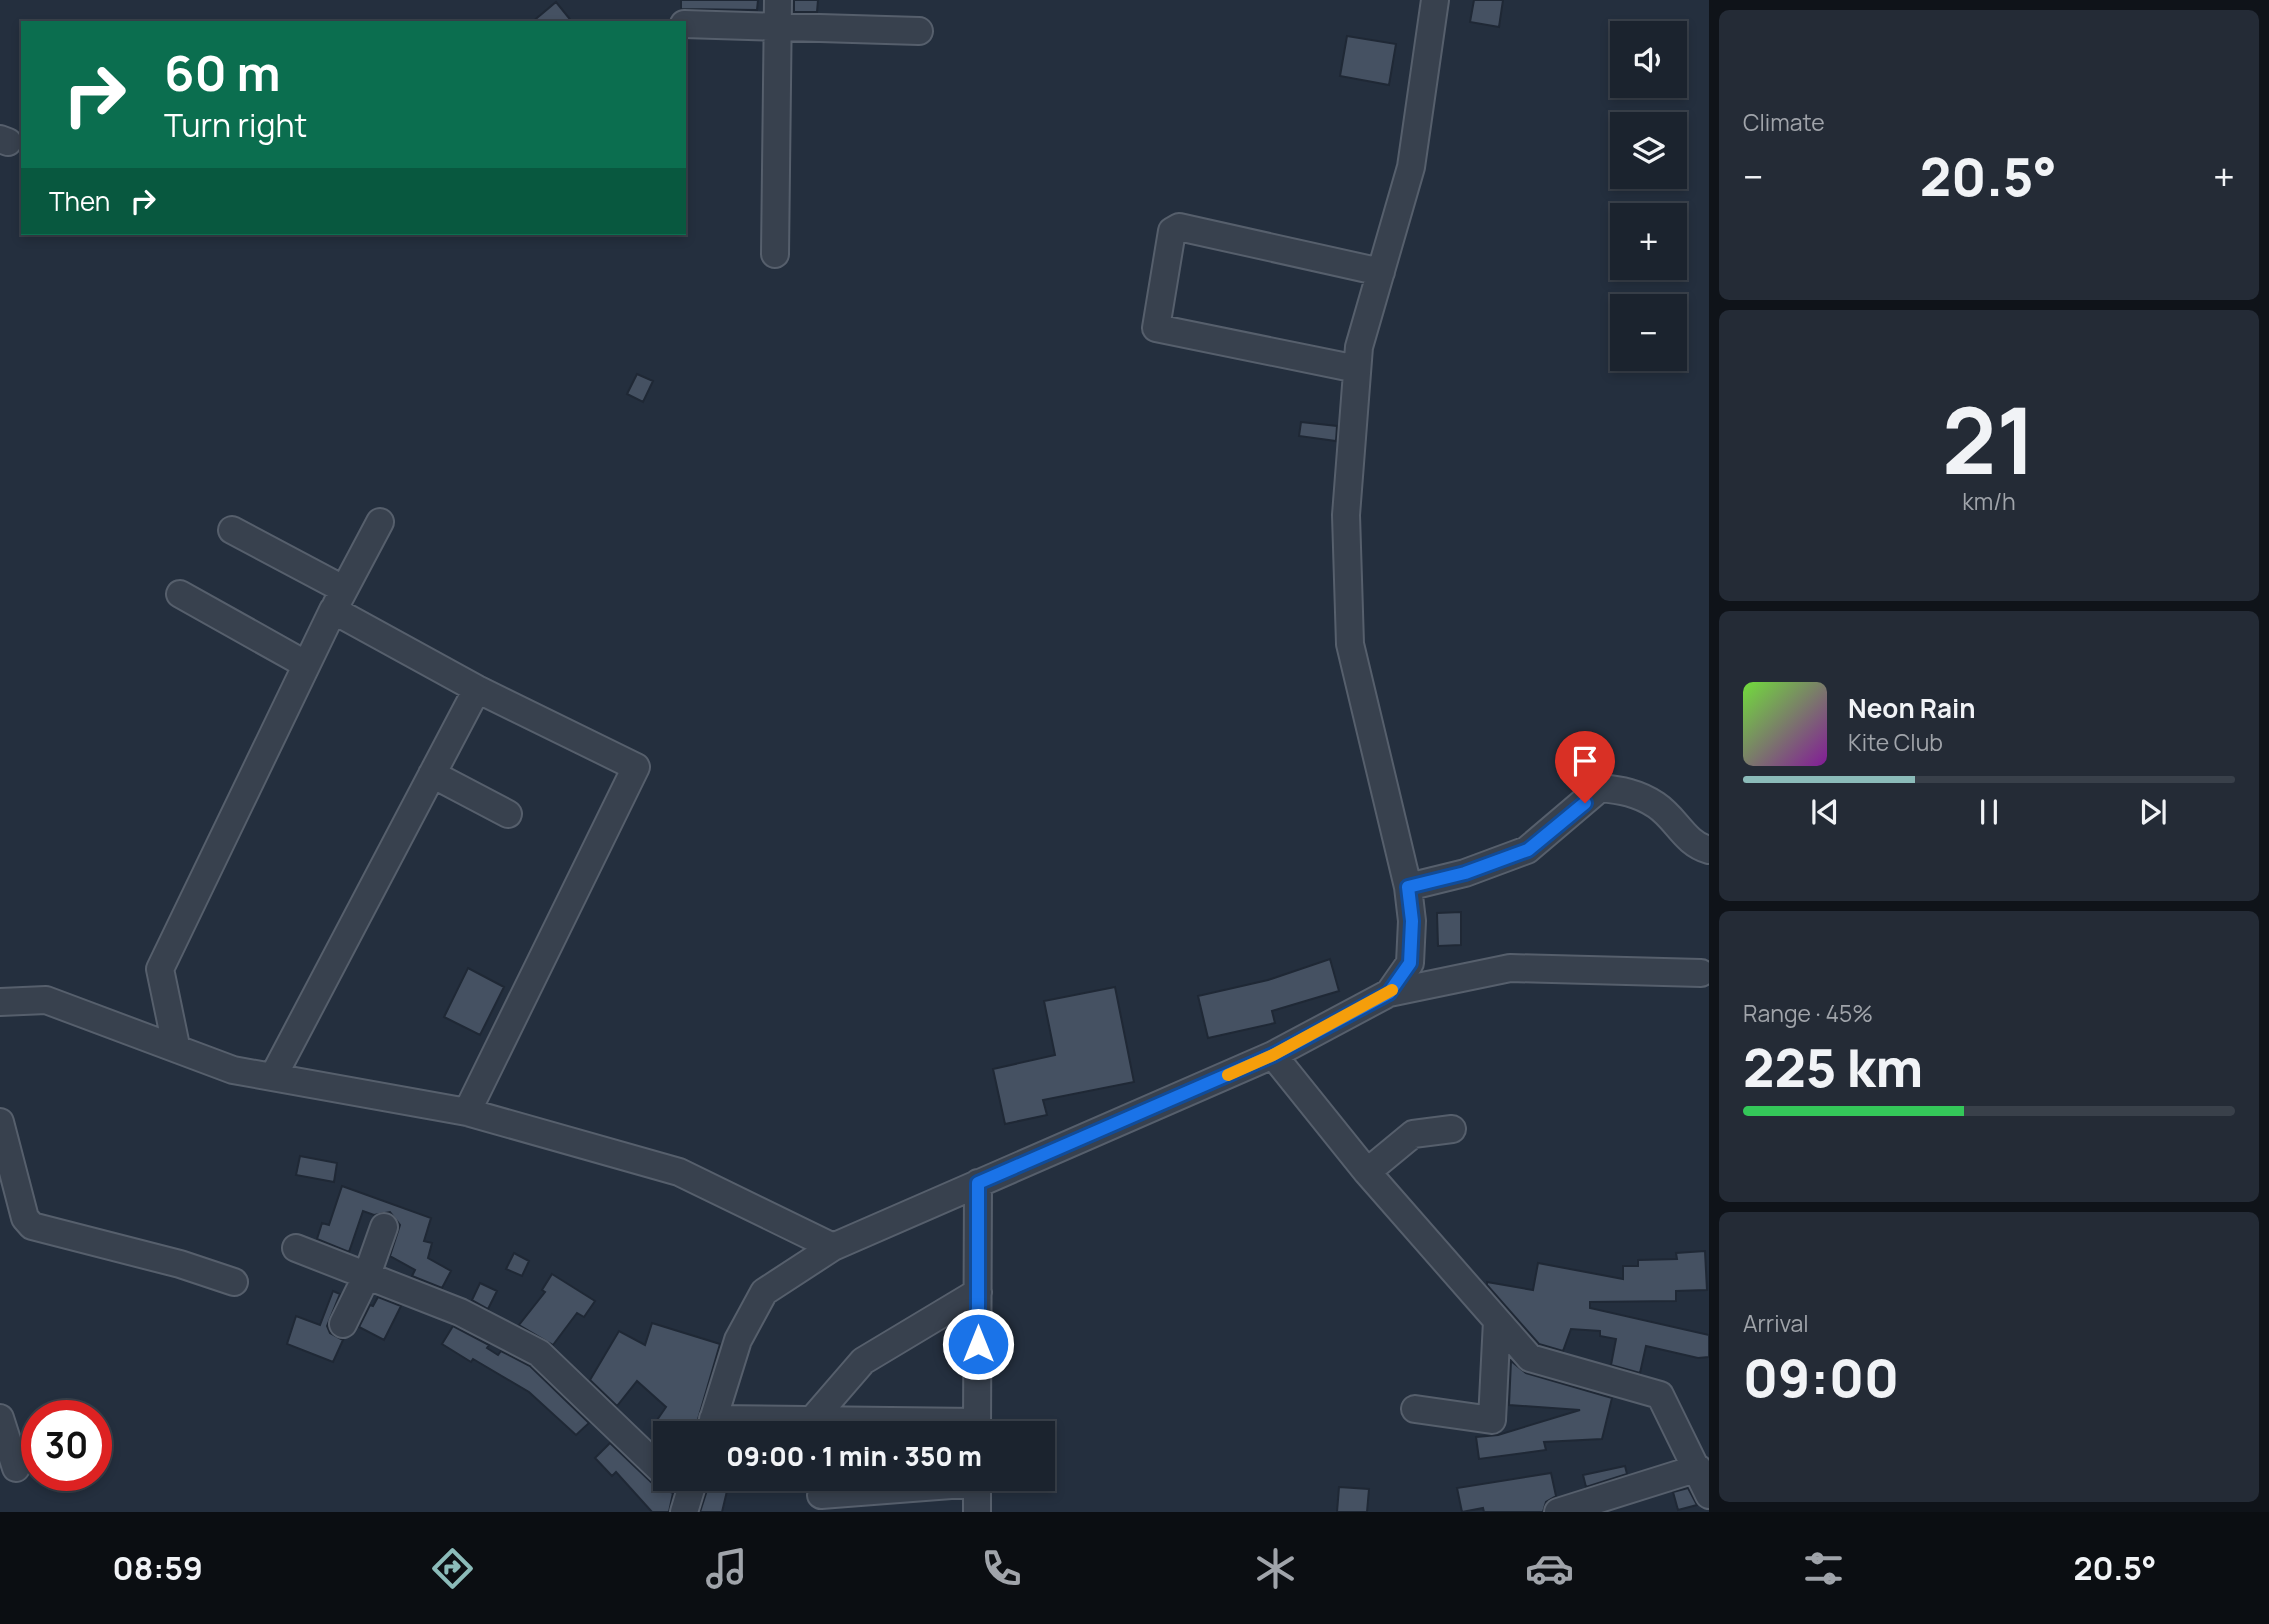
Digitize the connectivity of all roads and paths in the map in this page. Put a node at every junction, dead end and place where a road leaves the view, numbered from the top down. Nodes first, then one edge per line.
1 (778, 0) edge
2 (1435, 0) edge
3 (686, 24) edge
4 (778, 27) junction
5 (919, 31) dead end
6 (775, 254) dead end
7 (1381, 272) junction
8 (1357, 369) junction
9 (380, 522) dead end
10 (232, 530) dead end
11 (180, 594) dead end
12 (338, 600) junction
13 (305, 664) junction
14 (477, 689) junction
15 (432, 774) junction
16 (508, 814) dead end
17 (1709, 850) edge
18 (1408, 887) junction
19 (1701, 973) dead end
20 (1389, 993) junction
21 (0, 1002) edge
22 (176, 1046) junction
23 (1273, 1055) junction
24 (274, 1075) junction
25 (467, 1112) junction
26 (0, 1122) edge
27 (1452, 1129) dead end
28 (1367, 1172) junction
29 (978, 1183) junction
30 (384, 1227) dead end
31 (833, 1247) junction
32 (296, 1248) dead end
33 (367, 1275) junction
34 (234, 1282) dead end
35 (978, 1292) junction
36 (1497, 1321) junction
37 (343, 1324) dead end
38 (1415, 1409) dead end
39 (0, 1418) edge
40 (713, 1421) edge
41 (804, 1421) edge
42 (977, 1421) edge
43 (653, 1462) edge
44 (16, 1468) dead end
45 (1698, 1468) junction
46 (866, 1491) edge
47 (977, 1491) edge
48 (821, 1495) edge
49 (1709, 1495) edge
50 (977, 1512) edge
51 (1558, 1512) edge

1 - 4 street
2 - 7 street
3 - 4 street
4 - 5 street
4 - 6 street
7 - 8 street
7 - 8 street
8 - 18 street
9 - 12 street
10 - 12 street
11 - 13 street
12 - 13 street
12 - 14 street
13 - 22 street
14 - 15 street
14 - 25 street
15 - 16 street
15 - 24 street
17 - 18 street
18 - 20 street
19 - 20 street
20 - 23 street
21 - 22 street
22 - 24 street
23 - 28 street
23 - 29 street
24 - 25 street
25 - 31 street
26 - 34 street
27 - 28 street
28 - 36 street
29 - 31 street
29 - 35 street
30 - 33 street
31 - 40 street
32 - 33 street
33 - 37 street
33 - 43 street
35 - 41 street
35 - 42 street
36 - 38 street
36 - 45 street
39 - 44 street
45 - 49 street
45 - 51 street
46 - 48 street
47 - 50 street

